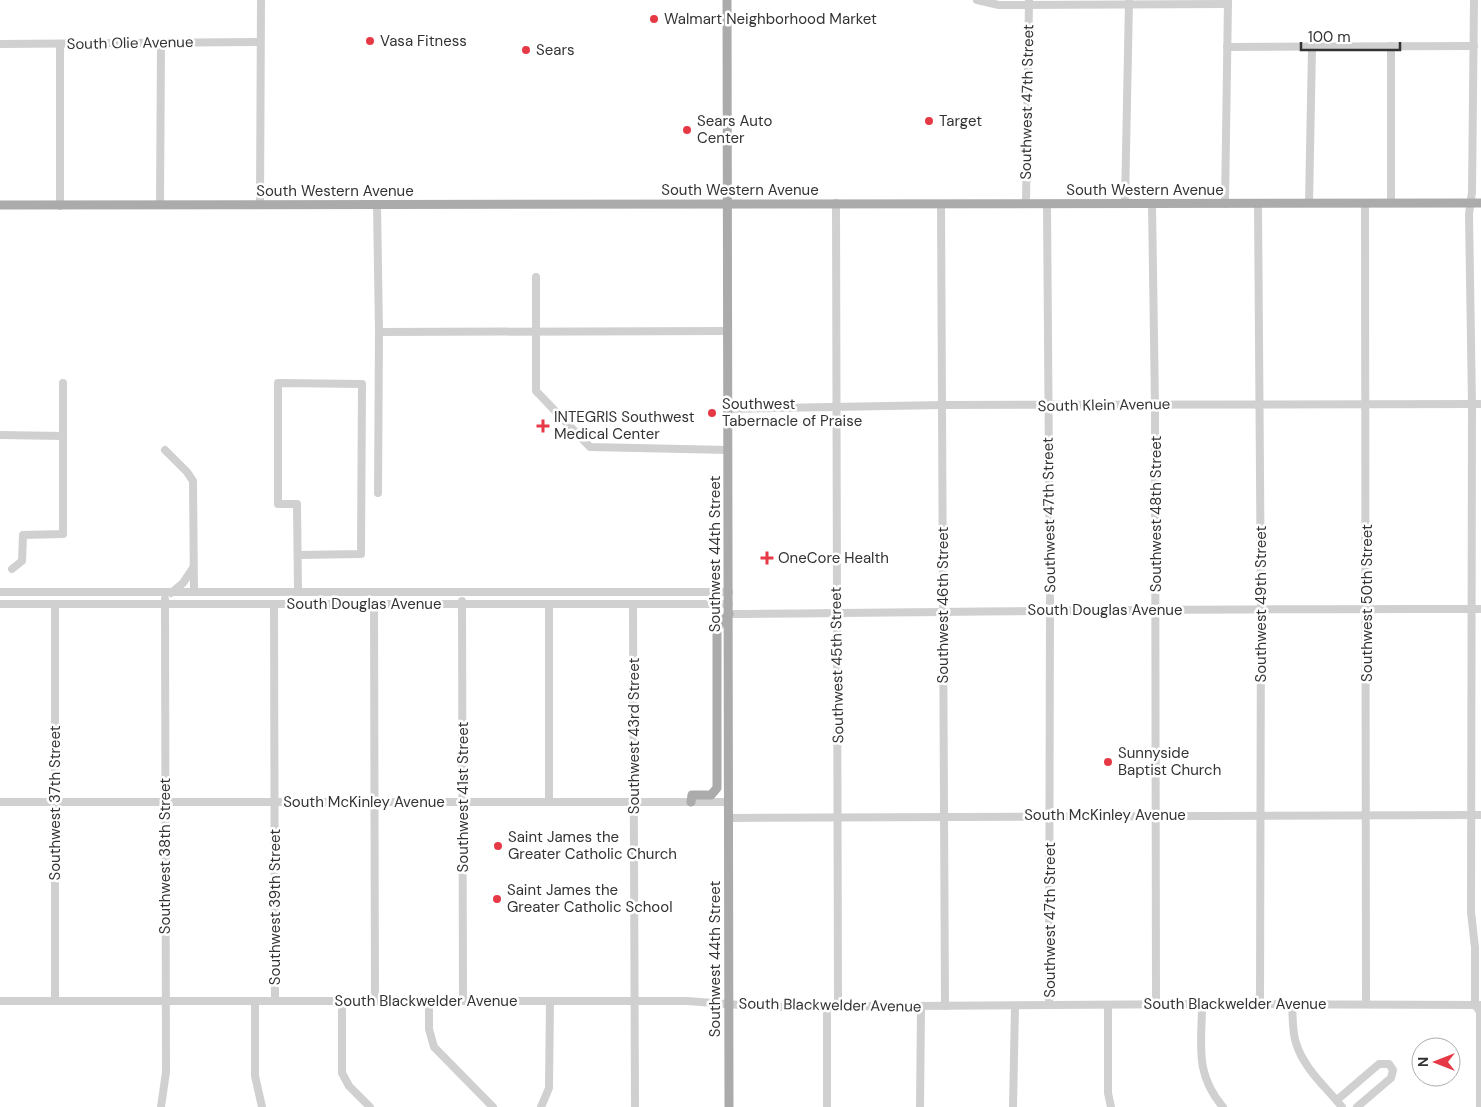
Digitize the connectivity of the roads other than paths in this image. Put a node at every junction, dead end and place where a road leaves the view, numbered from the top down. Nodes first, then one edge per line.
1 (262, 0) edge
2 (727, 0) edge
3 (977, 0) edge
4 (1474, 0) edge
5 (1029, 2) edge
6 (1129, 2) edge
7 (1228, 2) edge
8 (161, 42) junction
9 (260, 42) junction
10 (0, 44) edge
11 (60, 44) junction
12 (1390, 46) junction
13 (1474, 46) junction
14 (1227, 47) junction
15 (1312, 48) junction
16 (836, 203) junction
17 (1309, 203) junction
18 (1365, 203) junction
19 (1391, 203) junction
20 (1470, 203) junction
21 (1481, 203) edge
22 (378, 204) junction
23 (941, 204) junction
24 (1026, 204) junction
25 (1047, 204) junction
26 (1125, 204) junction
27 (1152, 204) junction
28 (1225, 204) junction
29 (1258, 204) junction
30 (160, 205) junction
31 (260, 205) junction
32 (728, 205) junction
33 (0, 206) edge
34 (60, 206) junction
35 (536, 277) dead end
36 (728, 331) junction
37 (379, 332) junction
38 (536, 332) junction
39 (63, 383) dead end
40 (1366, 404) junction
41 (1481, 404) edge
42 (944, 405) junction
43 (1155, 405) junction
44 (1260, 405) junction
45 (1472, 405) junction
46 (1048, 406) junction
47 (836, 408) junction
48 (728, 409) junction
49 (0, 436) edge
50 (62, 436) junction
51 (165, 450) dead end
52 (728, 450) junction
53 (378, 493) dead end
54 (298, 555) junction
55 (193, 566) junction
56 (12, 569) dead end
57 (0, 592) edge
58 (11, 592) junction
59 (168, 592) junction
60 (194, 592) junction
61 (298, 592) junction
62 (462, 592) junction
63 (729, 592) junction
64 (0, 604) edge
65 (10, 604) junction
66 (55, 604) junction
67 (165, 604) junction
68 (274, 604) junction
69 (374, 604) junction
70 (462, 604) junction
71 (549, 604) junction
72 (634, 604) junction
73 (1472, 608) junction
74 (1481, 608) edge
75 (729, 609) junction
76 (944, 610) junction
77 (1050, 610) junction
78 (1261, 610) junction
79 (1367, 610) junction
80 (1156, 611) junction
81 (837, 613) junction
82 (692, 798) junction
83 (0, 802) edge
84 (55, 802) junction
85 (165, 802) junction
86 (274, 802) junction
87 (375, 802) junction
88 (549, 802) junction
89 (634, 802) junction
90 (729, 802) junction
91 (462, 803) junction
92 (1155, 815) junction
93 (1366, 815) junction
94 (1471, 815) junction
95 (1481, 815) edge
96 (839, 816) junction
97 (942, 816) junction
98 (1050, 816) junction
99 (1261, 816) junction
100 (729, 818) junction
101 (0, 1001) edge
102 (55, 1001) junction
103 (165, 1001) junction
104 (254, 1001) junction
105 (275, 1001) junction
106 (342, 1001) junction
107 (375, 1001) junction
108 (429, 1001) junction
109 (463, 1001) junction
110 (550, 1001) junction
111 (635, 1001) junction
112 (729, 1004) junction
113 (1156, 1004) junction
114 (1202, 1004) junction
115 (1260, 1004) junction
116 (1292, 1004) junction
117 (1366, 1004) junction
118 (1050, 1005) junction
119 (1108, 1005) junction
120 (1478, 1005) edge
121 (945, 1006) junction
122 (1015, 1006) junction
123 (827, 1007) junction
124 (838, 1007) junction
125 (920, 1007) junction
126 (1340, 1104) edge
127 (160, 1107) edge
128 (262, 1107) edge
129 (370, 1107) edge
130 (493, 1107) edge
131 (541, 1107) edge
132 (635, 1107) edge
133 (729, 1107) edge
134 (827, 1107) edge
135 (920, 1107) edge
136 (1013, 1107) edge
137 (1111, 1107) edge
138 (1223, 1107) edge
139 (1357, 1107) edge
140 (1480, 1107) edge

1 - 9 street
2 - 32 main road, Southwest 44th Street
3 - 5 street
4 - 13 street
5 - 6 street
5 - 24 street, Southwest 47th Street
6 - 7 street
6 - 26 street
7 - 14 street
8 - 9 street, South Olie Avenue
8 - 11 street, South Olie Avenue
8 - 30 street
9 - 31 street
10 - 11 street, South Olie Avenue
11 - 34 street
12 - 13 street
12 - 15 street
12 - 19 street
13 - 20 street
14 - 15 street
14 - 28 street
15 - 17 street
16 - 23 main road, South Western Avenue
16 - 32 main road, South Western Avenue
16 - 47 street, Southwest 45th Street
17 - 18 main road, South Western Avenue
17 - 29 main road, South Western Avenue
18 - 19 main road, South Western Avenue
18 - 40 street, Southwest 50th Street
19 - 20 main road, South Western Avenue
20 - 21 main road, South Western Avenue
20 - 45 street
22 - 31 main road, South Western Avenue
22 - 32 main road, South Western Avenue
22 - 37 street
23 - 24 main road, South Western Avenue
23 - 42 street, Southwest 46th Street
24 - 25 main road, South Western Avenue
25 - 26 main road, South Western Avenue
25 - 46 street, Southwest 47th Street
26 - 27 main road, South Western Avenue
27 - 28 main road, South Western Avenue
27 - 43 street, Southwest 48th Street
28 - 29 main road, South Western Avenue
29 - 44 street, Southwest 49th Street
30 - 31 main road, South Western Avenue
30 - 34 main road, South Western Avenue
32 - 36 main road, Southwest 44th Street
33 - 34 main road, South Western Avenue
35 - 38 street
36 - 38 street
36 - 48 main road, Southwest 44th Street
37 - 38 street
37 - 53 street
38 - 52 street
39 - 50 street
40 - 44 street, South Klein Avenue
40 - 45 street, South Klein Avenue
40 - 79 street, Southwest 50th Street
41 - 45 street, South Klein Avenue
42 - 46 street, South Klein Avenue
42 - 47 street, South Klein Avenue
42 - 76 street, Southwest 46th Street
43 - 44 street, South Klein Avenue
43 - 46 street, South Klein Avenue
43 - 80 street, Southwest 48th Street
44 - 78 street, Southwest 49th Street
45 - 73 street
46 - 77 street, Southwest 47th Street
47 - 48 street, South Klein Avenue
47 - 81 street, Southwest 45th Street
48 - 52 main road, Southwest 44th Street
49 - 50 street
50 - 56 street
51 - 55 street
52 - 63 main road, Southwest 44th Street
54 - 54 street
54 - 61 street
55 - 59 street
55 - 60 street
57 - 58 street, South Douglas Avenue
58 - 59 street, South Douglas Avenue
58 - 65 street
59 - 60 street, South Douglas Avenue
59 - 67 street, Southwest 38th Street
60 - 61 street, South Douglas Avenue
61 - 62 street, South Douglas Avenue
62 - 63 street, South Douglas Avenue
62 - 70 street, Southwest 41st Street
63 - 75 main road, Southwest 44th Street
64 - 65 street, South Douglas Avenue
65 - 66 street, South Douglas Avenue
66 - 67 street, South Douglas Avenue
66 - 84 street, Southwest 37th Street
67 - 68 street, South Douglas Avenue
67 - 85 street, Southwest 38th Street
68 - 69 street, South Douglas Avenue
68 - 86 street, Southwest 39th Street
69 - 70 street, South Douglas Avenue
69 - 87 street
70 - 71 street, South Douglas Avenue
70 - 91 street, Southwest 41st Street
71 - 72 street, South Douglas Avenue
71 - 88 street
72 - 75 street, South Douglas Avenue
72 - 89 street, Southwest 43rd Street
73 - 74 street, South Douglas Avenue
73 - 79 street, South Douglas Avenue
73 - 94 street
75 - 81 street, South Douglas Avenue
75 - 82 main road
75 - 90 main road, Southwest 44th Street
76 - 77 street, South Douglas Avenue
76 - 81 street, South Douglas Avenue
76 - 97 street, Southwest 46th Street
77 - 80 street, South Douglas Avenue
77 - 98 street, Southwest 47th Street
78 - 79 street, South Douglas Avenue
78 - 80 street, South Douglas Avenue
78 - 99 street, Southwest 49th Street
79 - 93 street, Southwest 50th Street
80 - 92 street, Southwest 48th Street
81 - 96 street, Southwest 45th Street
82 - 89 street, South McKinley Avenue
82 - 90 street, South McKinley Avenue
83 - 84 street, South McKinley Avenue
84 - 85 street, South McKinley Avenue
84 - 102 street, Southwest 37th Street
85 - 86 street, South McKinley Avenue
85 - 103 street, Southwest 38th Street
86 - 87 street, South McKinley Avenue
86 - 105 street, Southwest 39th Street
87 - 91 street, South McKinley Avenue
87 - 107 street
88 - 89 street, South McKinley Avenue
88 - 91 street, South McKinley Avenue
89 - 111 street, Southwest 43rd Street
90 - 100 main road, Southwest 44th Street
91 - 109 street, Southwest 41st Street
92 - 98 street, South McKinley Avenue
92 - 99 street, South McKinley Avenue
92 - 113 street, Southwest 48th Street
93 - 94 street, South McKinley Avenue
93 - 99 street, South McKinley Avenue
93 - 117 street, Southwest 50th Street
94 - 95 street, South McKinley Avenue
94 - 120 street
96 - 97 street, South McKinley Avenue
96 - 100 street, South McKinley Avenue
96 - 124 street, Southwest 45th Street
97 - 98 street, South McKinley Avenue
97 - 121 street, Southwest 46th Street
98 - 118 street, Southwest 47th Street
99 - 115 street, Southwest 49th Street
100 - 112 main road, Southwest 44th Street
101 - 102 street, South Blackwelder Avenue
102 - 103 street, South Blackwelder Avenue
103 - 104 street, South Blackwelder Avenue
103 - 127 street, Southwest 38th Street
104 - 105 street, South Blackwelder Avenue
104 - 128 street
105 - 106 street, South Blackwelder Avenue
106 - 107 street, South Blackwelder Avenue
106 - 129 street
107 - 108 street, South Blackwelder Avenue
108 - 109 street, South Blackwelder Avenue
108 - 130 street
109 - 110 street, South Blackwelder Avenue
110 - 111 street, South Blackwelder Avenue
110 - 131 street
111 - 112 street, South Blackwelder Avenue
111 - 132 street, Southwest 43rd Street
112 - 123 street, South Blackwelder Avenue
112 - 133 main road, Southwest 44th Street
113 - 114 street, South Blackwelder Avenue
113 - 119 street, South Blackwelder Avenue
114 - 115 street, South Blackwelder Avenue
114 - 138 street
115 - 116 street, South Blackwelder Avenue
116 - 117 street, South Blackwelder Avenue
116 - 126 street
117 - 120 street, South Blackwelder Avenue
118 - 119 street, South Blackwelder Avenue
118 - 122 street, South Blackwelder Avenue
119 - 137 street
120 - 140 street
121 - 122 street, South Blackwelder Avenue
121 - 125 street, South Blackwelder Avenue
122 - 136 street
123 - 124 street, South Blackwelder Avenue
123 - 134 street
124 - 125 street, South Blackwelder Avenue
125 - 135 street
126 - 139 street

